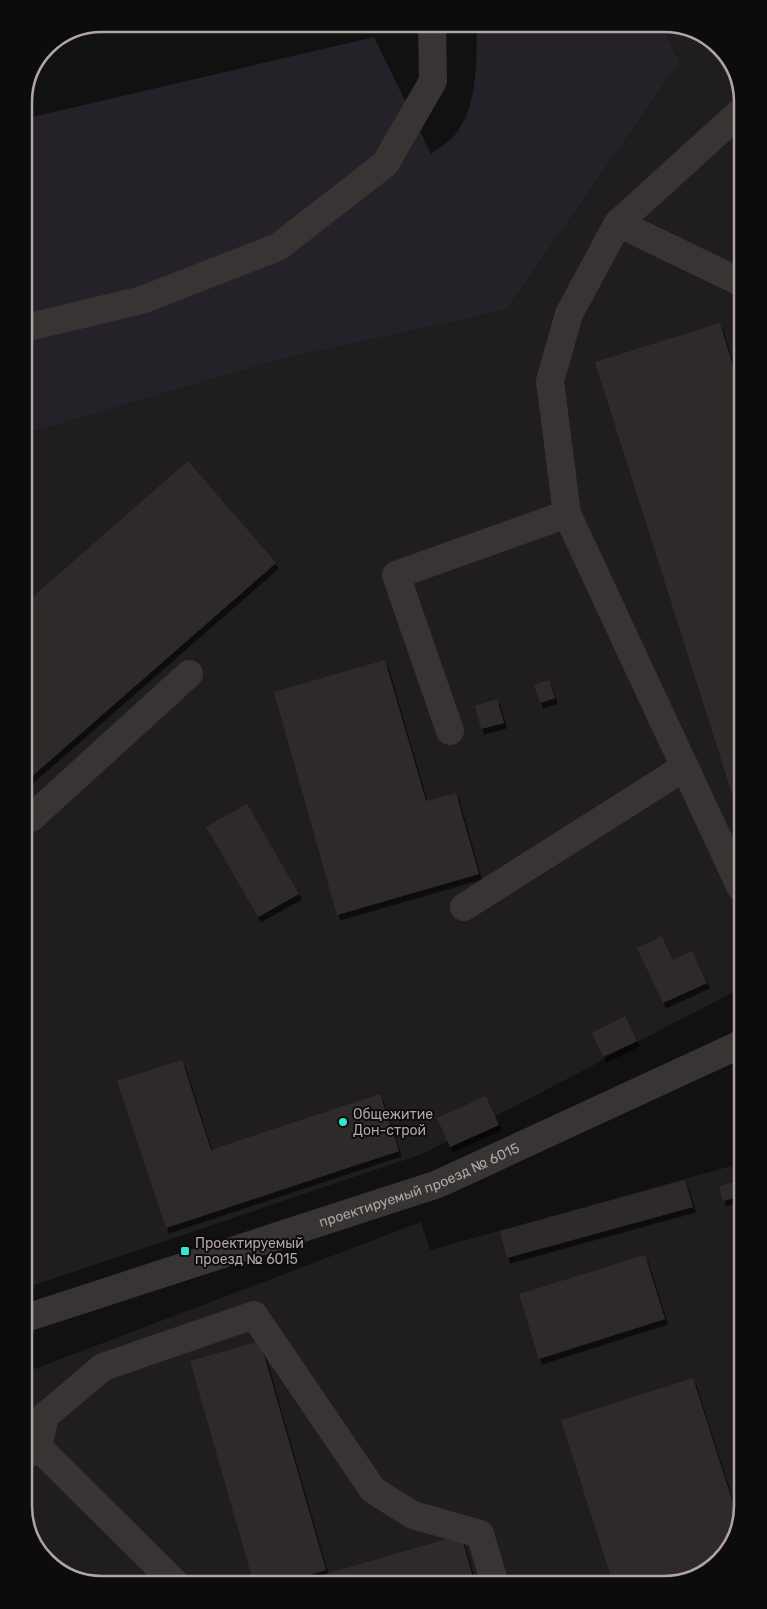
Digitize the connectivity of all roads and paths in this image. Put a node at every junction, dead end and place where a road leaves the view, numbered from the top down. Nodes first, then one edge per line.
1 (432, 33) edge
2 (734, 118) edge
3 (618, 223) junction
4 (734, 279) edge
5 (33, 326) edge
6 (567, 514) junction
7 (189, 674) dead end
8 (450, 731) dead end
9 (685, 767) junction
10 (32, 817) edge
11 (734, 873) edge
12 (464, 907) dead end
13 (734, 1047) edge
14 (32, 1315) edge
15 (34, 1450) edge
16 (168, 1576) edge
17 (493, 1576) edge

1 - 5 street
2 - 3 street
3 - 4 street
3 - 6 street
6 - 8 street
6 - 9 street
7 - 10 street
9 - 11 street
9 - 12 street
13 - 14 street, проектируемый проезд № 6015
15 - 16 street
15 - 17 street

